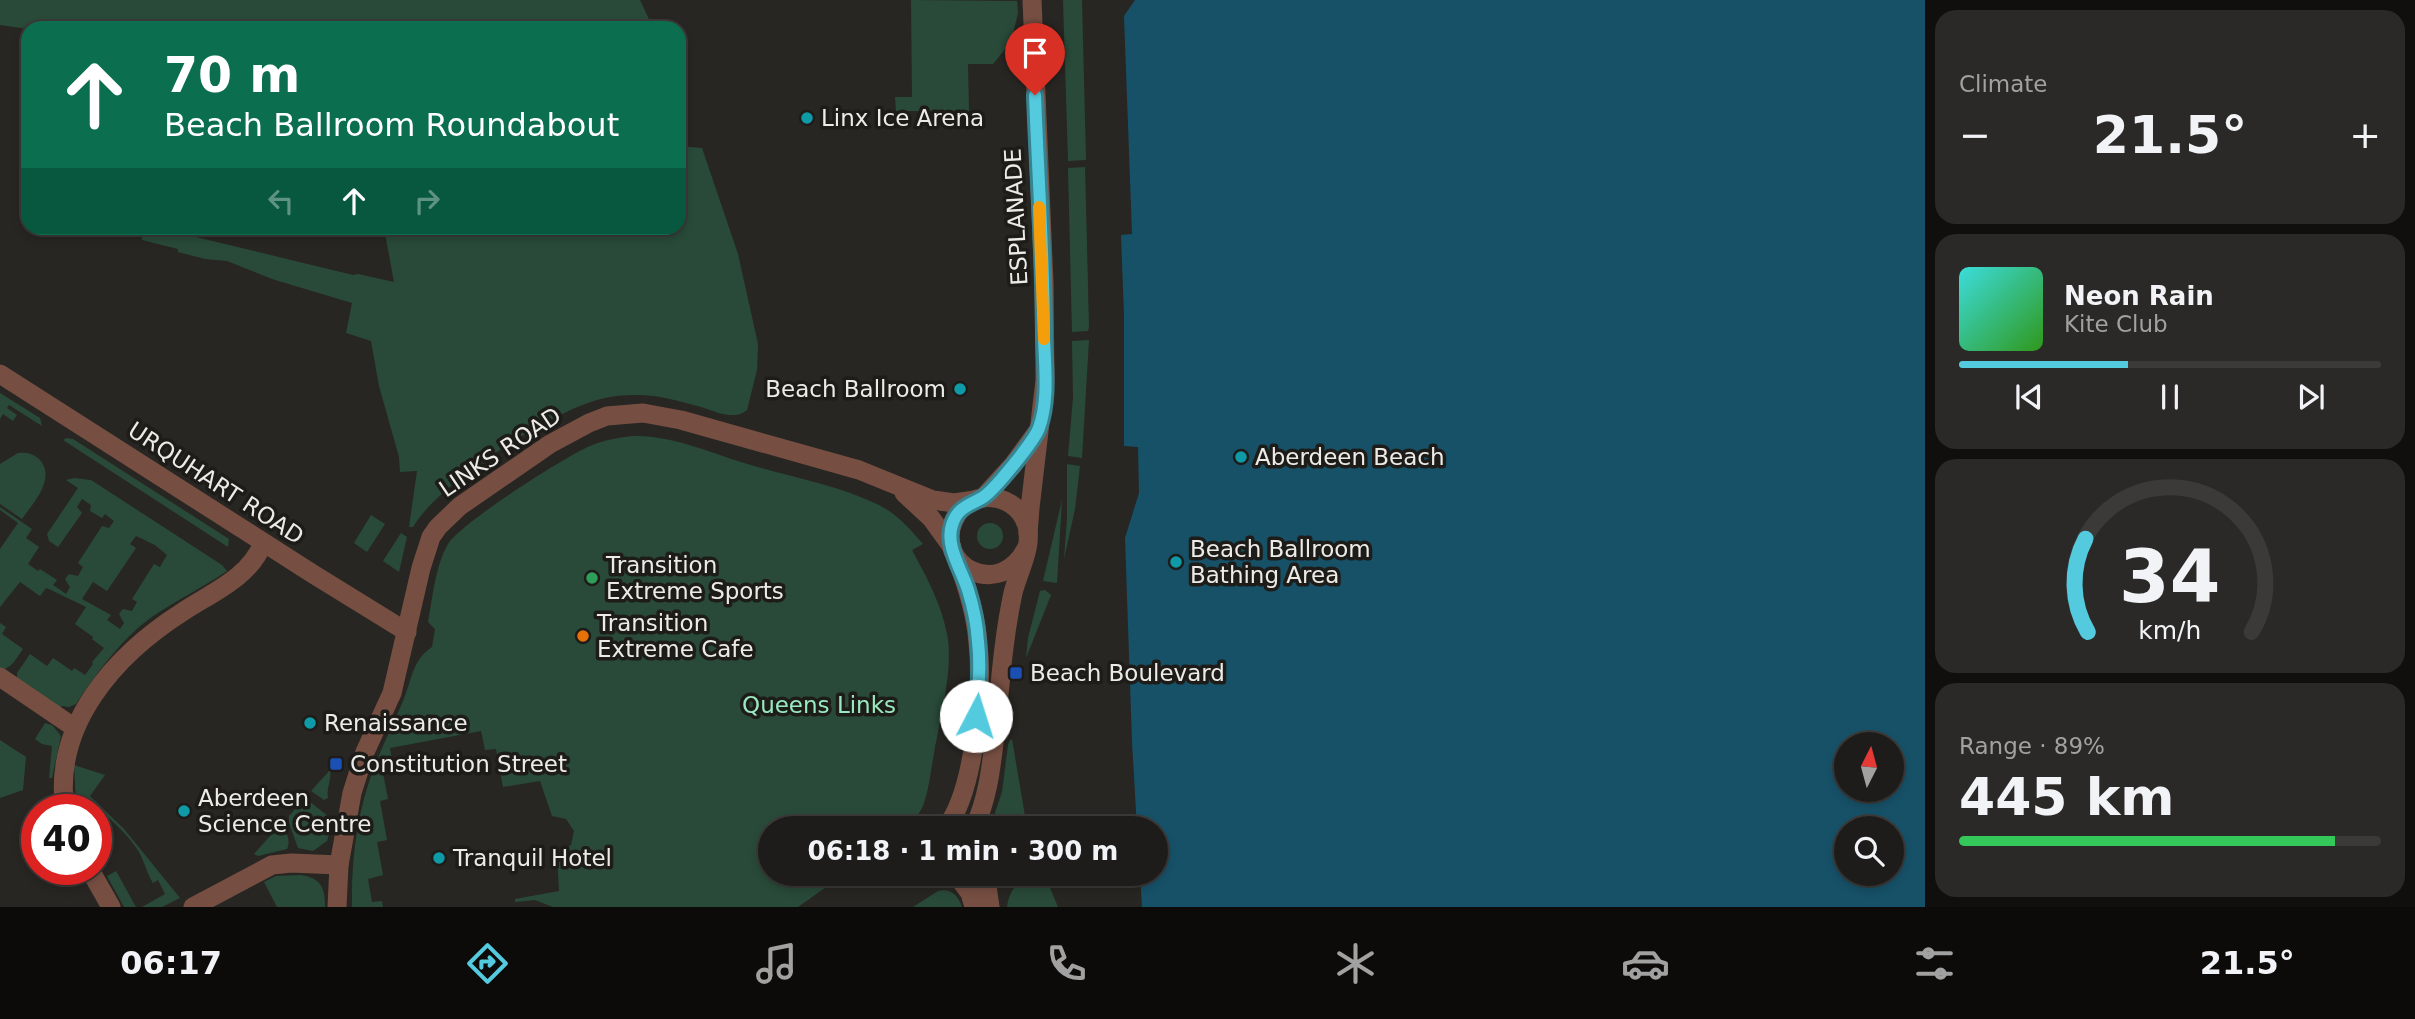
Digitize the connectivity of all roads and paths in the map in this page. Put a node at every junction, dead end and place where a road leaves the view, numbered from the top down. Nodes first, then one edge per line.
1 (1032, 0) edge
2 (0, 374) edge
3 (1038, 431) junction
4 (894, 485) junction
5 (979, 499) junction
6 (1028, 541) junction
7 (263, 542) junction
8 (955, 553) junction
9 (407, 632) junction
10 (0, 677) edge
11 (75, 728) junction
12 (64, 794) edge
13 (953, 816) edge
14 (978, 816) edge
15 (339, 865) junction
16 (99, 885) edge
17 (965, 886) edge
18 (986, 886) edge
19 (111, 907) edge
20 (193, 907) edge
21 (337, 907) edge
22 (974, 907) edge
23 (990, 907) edge

1 - 3 street, ESPLANADE
2 - 7 street, URQUHART ROAD
3 - 5 street, ESPLANADE
3 - 6 street, ESPLANADE
4 - 5 street, LINKS ROAD
4 - 8 street, LINKS ROAD
4 - 9 street, LINKS ROAD
5 - 6 street
5 - 8 street
6 - 8 street
6 - 14 street
7 - 9 street, URQUHART ROAD
7 - 11 street
8 - 13 street
9 - 15 street, LINKS ROAD
10 - 11 street
11 - 12 street
15 - 20 street
15 - 21 street, LINKS ROAD
16 - 19 street
17 - 22 street
18 - 23 street

